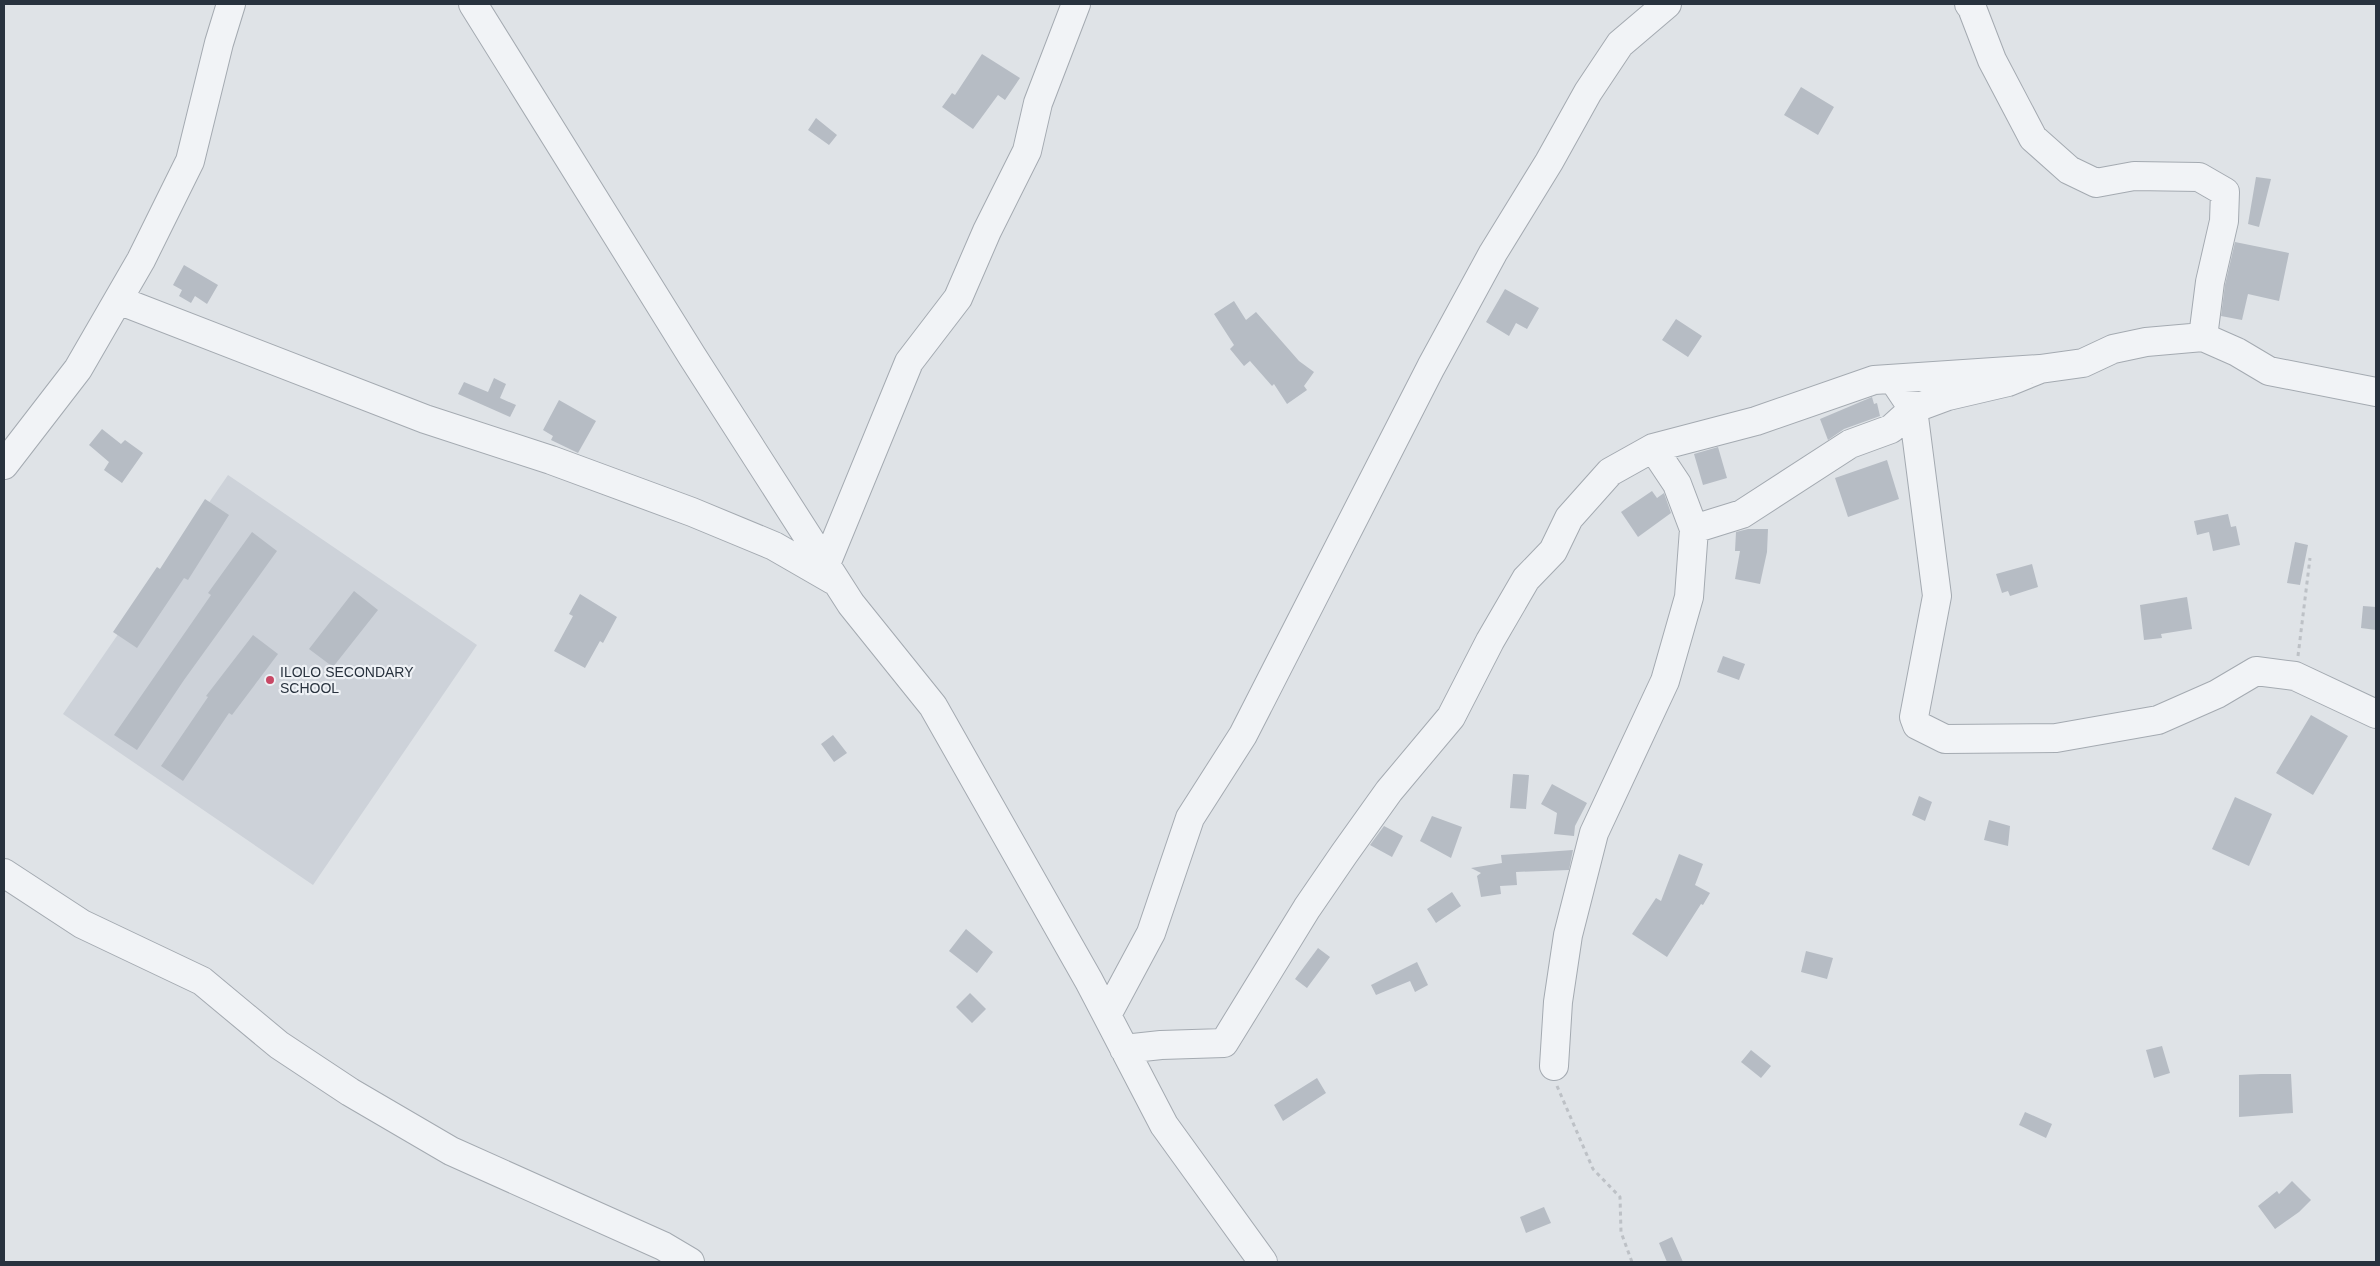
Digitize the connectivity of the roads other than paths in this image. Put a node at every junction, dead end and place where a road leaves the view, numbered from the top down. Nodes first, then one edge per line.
1 (231, 4) edge
2 (473, 4) edge
3 (1076, 4) edge
4 (1667, 4) edge
5 (1969, 4) edge
6 (118, 300) junction
7 (2202, 338) junction
8 (2040, 369) junction
9 (1893, 379) junction
10 (2376, 392) edge
11 (1913, 409) junction
12 (1653, 448) junction
13 (4, 465) edge
14 (1694, 529) junction
15 (831, 573) junction
16 (2376, 714) edge
17 (4, 874) edge
18 (1106, 1015) junction
19 (1124, 1049) junction
20 (1554, 1066) road end
21 (690, 1262) edge
22 (1263, 1262) edge

1 - 6 street
2 - 15 street
3 - 15 street
4 - 18 street
5 - 7 street
6 - 13 street
6 - 15 street
7 - 8 street
7 - 10 street
8 - 9 street
8 - 11 street
9 - 11 street
9 - 12 street
11 - 14 street
11 - 16 street
12 - 14 street
12 - 19 street
14 - 20 street
15 - 18 street
17 - 21 street
18 - 19 street
19 - 22 street

